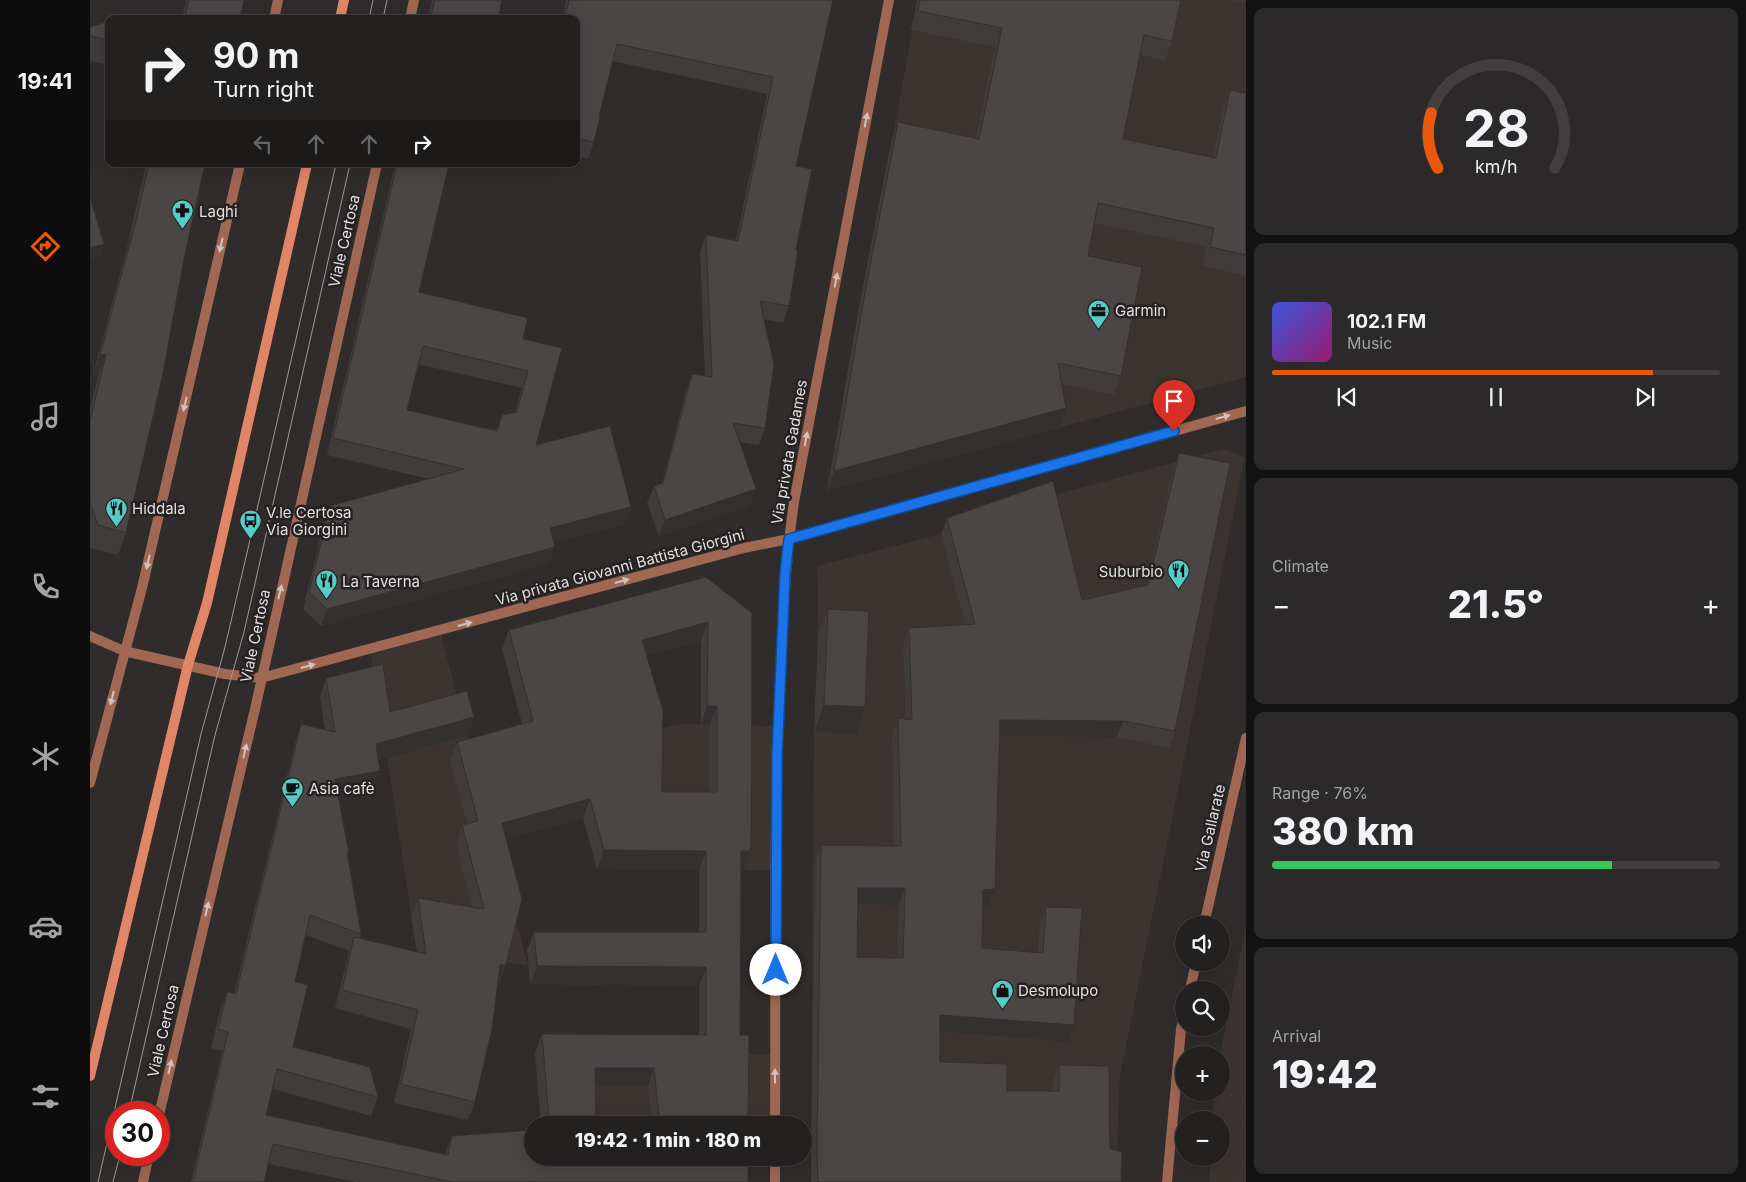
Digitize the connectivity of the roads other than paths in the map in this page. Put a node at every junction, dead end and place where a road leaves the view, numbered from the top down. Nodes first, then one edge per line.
1 (278, 0) edge
2 (344, 0) edge
3 (414, 0) edge
4 (889, 0) edge
5 (275, 15) edge
6 (341, 15) edge
7 (411, 15) edge
8 (239, 167) edge
9 (306, 167) edge
10 (376, 167) edge
11 (1246, 411) edge
12 (789, 539) junction
13 (90, 636) edge
14 (124, 651) junction
15 (188, 665) junction
16 (261, 678) junction
17 (1246, 738) edge
18 (90, 783) edge
19 (1206, 916) edge
20 (1180, 1036) edge
21 (90, 1076) edge
22 (162, 1101) edge
23 (775, 1116) edge
24 (147, 1166) edge
25 (775, 1166) edge
26 (143, 1182) edge
27 (775, 1182) edge
28 (1167, 1182) edge

1 - 5 street
2 - 6 main road
3 - 7 street
12 -> 4 street, Via privata Gadames
8 -> 14 street
9 - 15 main road
16 -> 10 street, Viale Certosa
12 -> 11 street, Via privata Giovanni Battista Giorgini
16 -> 12 street, Via privata Giovanni Battista Giorgini
23 -> 12 street, Via privata Gadames
13 - 14 street
14 - 15 street, Via privata Giovanni Battista Giorgini
14 -> 18 street
15 - 16 street, Via privata Giovanni Battista Giorgini
15 - 21 main road
22 -> 16 street, Viale Certosa
17 - 19 street, Via Gallarate
20 - 28 street
24 - 26 street
25 - 27 street

